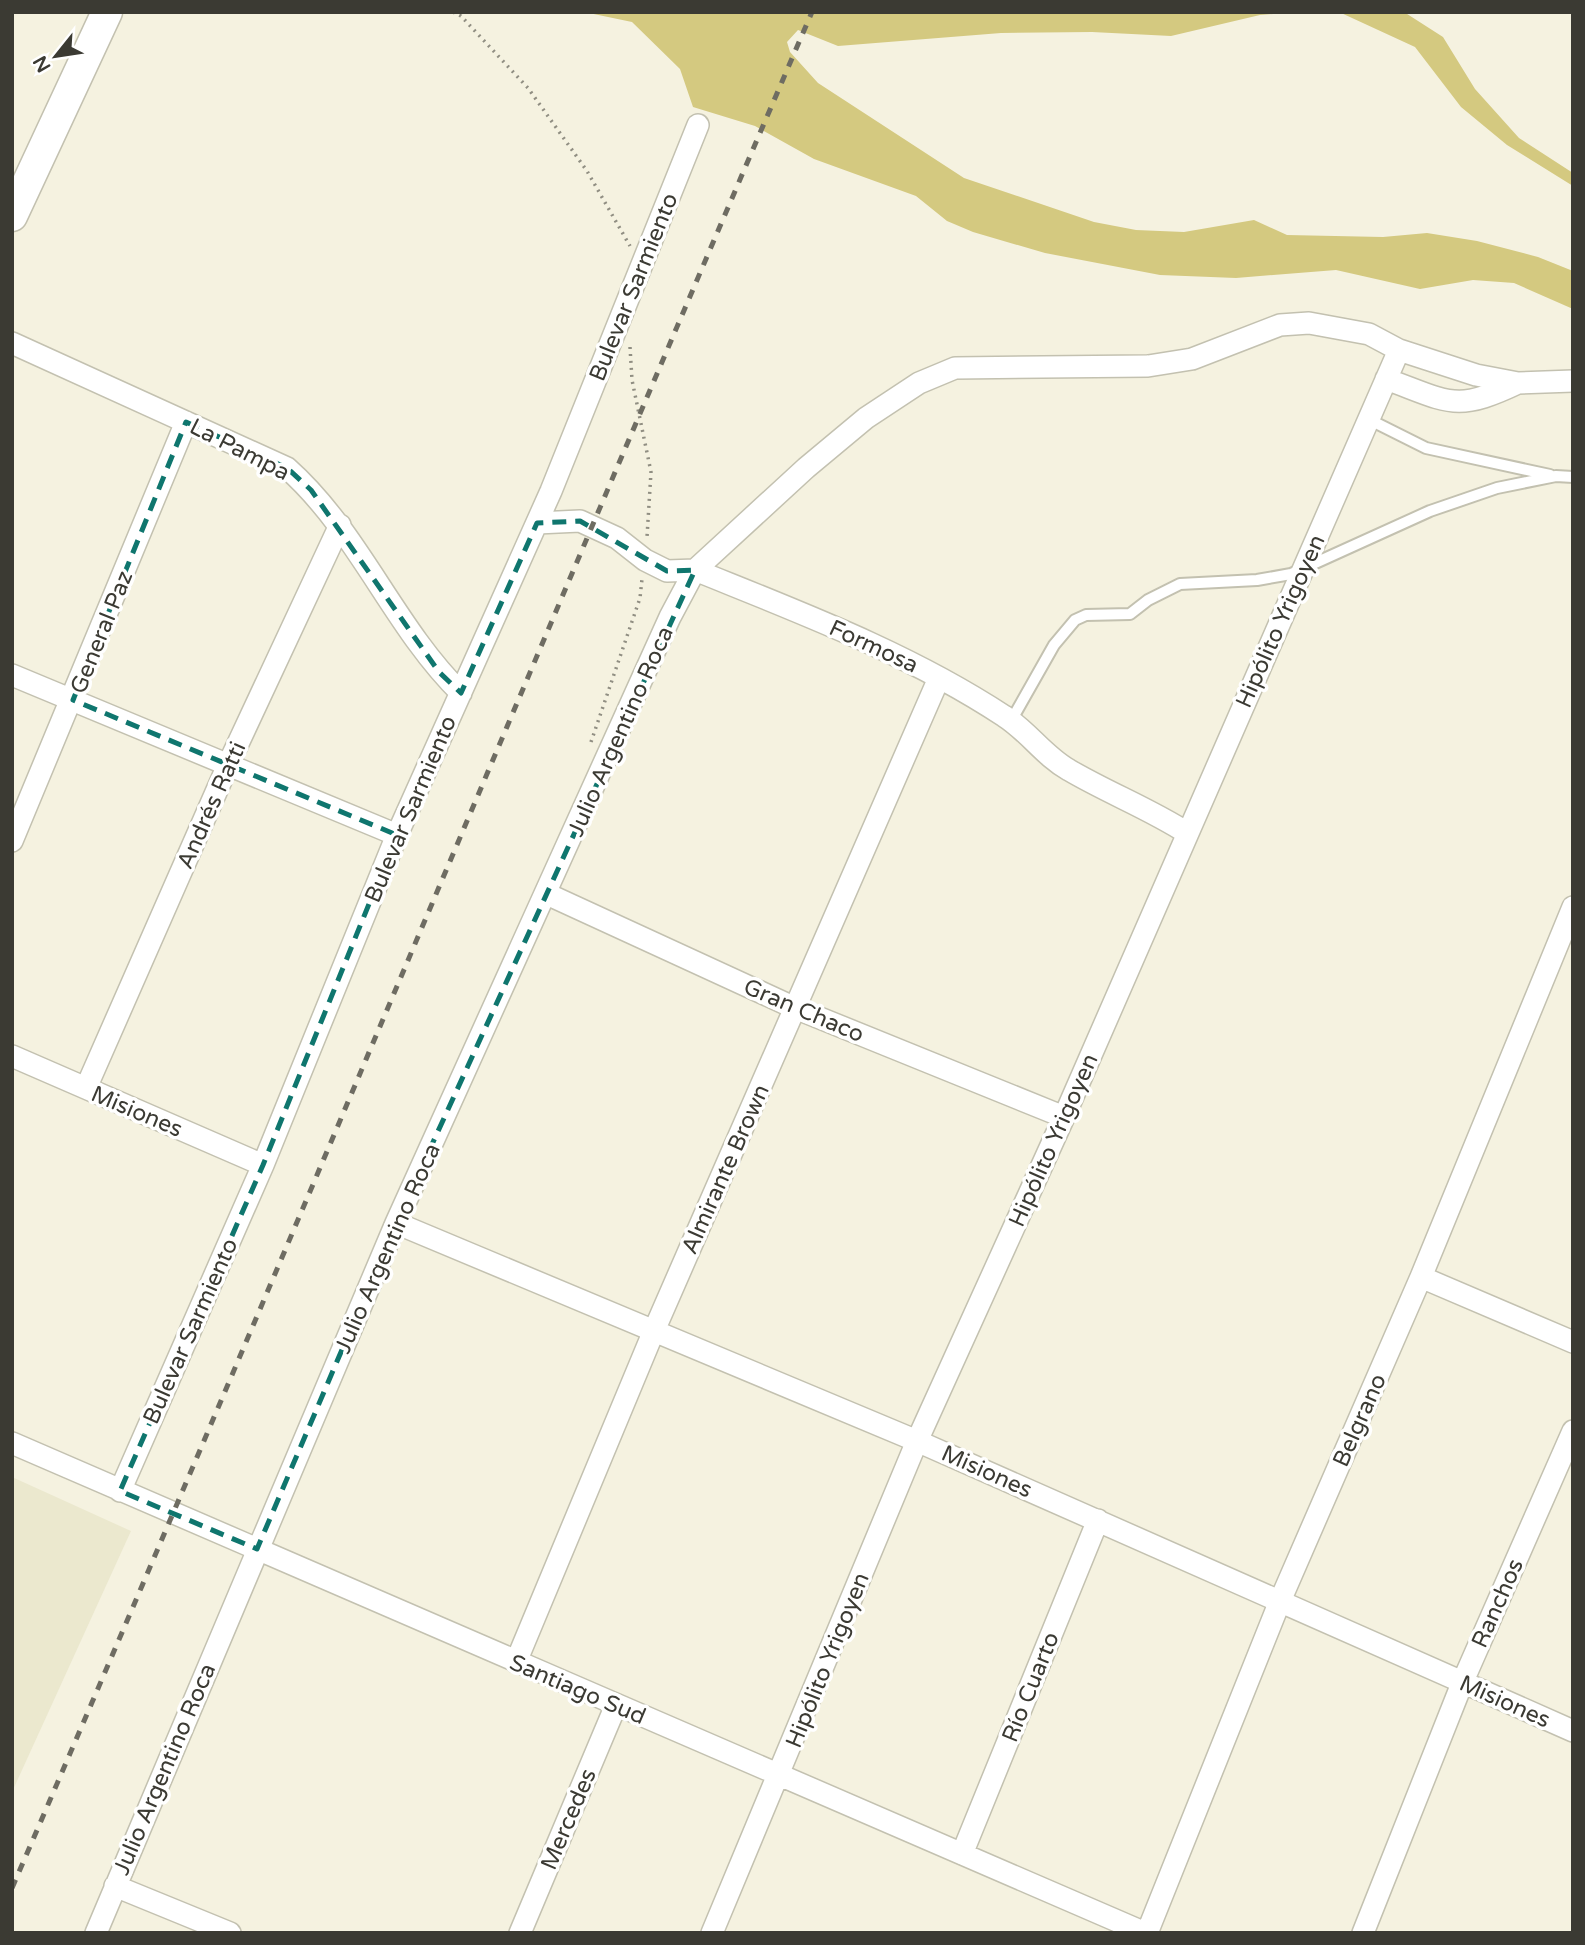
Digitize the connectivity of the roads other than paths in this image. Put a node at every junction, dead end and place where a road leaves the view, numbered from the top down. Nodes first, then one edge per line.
1 (106, 15) edge
2 (698, 125) dead end
3 (15, 201) edge
4 (12, 344) edge
5 (1399, 350) junction
6 (1386, 379) junction
7 (1573, 381) edge
8 (1518, 383) junction
9 (1368, 419) junction
10 (186, 422) junction
11 (1556, 476) junction
12 (1573, 477) edge
13 (537, 523) junction
14 (340, 525) junction
15 (1302, 569) junction
16 (695, 570) junction
17 (12, 675) edge
18 (939, 678) junction
19 (461, 693) junction
20 (73, 700) junction
21 (1011, 721) junction
22 (228, 765) junction
23 (1187, 833) junction
24 (397, 835) junction
25 (12, 841) edge
26 (547, 894) junction
27 (1573, 907) edge
28 (795, 1008) junction
29 (12, 1056) edge
30 (86, 1088) junction
31 (1064, 1117) junction
32 (262, 1165) junction
33 (396, 1223) junction
34 (1421, 1277) junction
35 (653, 1332) junction
36 (1573, 1342) edge
37 (1573, 1431) edge
38 (917, 1441) junction
39 (12, 1443) edge
40 (120, 1491) junction
41 (1098, 1520) junction
42 (257, 1549) junction
43 (1280, 1601) junction
44 (516, 1662) junction
45 (1463, 1681) junction
46 (616, 1705) junction
47 (1573, 1731) edge
48 (780, 1776) junction
49 (962, 1854) junction
50 (116, 1886) junction
51 (96, 1933) edge
52 (230, 1933) edge
53 (520, 1933) edge
54 (712, 1933) edge
55 (1146, 1933) edge
56 (1363, 1933) edge

1 - 3 street
2 - 13 street, Bulevar Sarmiento
4 - 10 street, La Pampa
5 - 6 street, Hipólito Yrigoyen
5 - 8 street
5 - 16 street
6 - 8 street
6 - 9 street, Hipólito Yrigoyen
7 - 8 street
9 - 11 lane
9 - 15 street, Hipólito Yrigoyen
10 - 14 street, La Pampa
10 - 20 street, General Paz
11 - 12 lane
11 - 15 lane
13 - 16 street, Formosa
13 - 19 street, Bulevar Sarmiento
14 - 19 street, La Pampa
14 - 22 street, Andrés Ratti
15 - 21 lane
15 - 23 street, Hipólito Yrigoyen
16 - 18 street, Formosa
16 - 26 street, Julio Argentino Roca
17 - 20 street
18 - 21 street, Formosa
18 - 28 street, Almirante Brown
19 - 24 street, Bulevar Sarmiento
20 - 22 street
20 - 25 street, General Paz
21 - 23 street, Formosa
22 - 24 street
22 - 30 street, Andrés Ratti
23 - 31 street, Hipólito Yrigoyen
24 - 32 street, Bulevar Sarmiento
26 - 28 street, Gran Chaco
26 - 33 street, Julio Argentino Roca
27 - 34 street, Belgrano
28 - 31 street, Gran Chaco
28 - 35 street, Almirante Brown
29 - 30 street, Misiones
30 - 32 street, Misiones
31 - 38 street, Hipólito Yrigoyen
32 - 40 street, Bulevar Sarmiento
33 - 35 street, Misiones
33 - 42 street, Julio Argentino Roca
34 - 36 street
34 - 43 street, Belgrano
35 - 38 street, Misiones
35 - 44 street, Almirante Brown
37 - 45 street, Ranchos
38 - 41 street, Misiones
38 - 48 street, Hipólito Yrigoyen
39 - 40 street, Santiago Sud
40 - 42 street, Santiago Sud
41 - 43 street, Misiones
41 - 49 street, Río Cuarto
42 - 44 street, Santiago Sud
42 - 50 street, Julio Argentino Roca
43 - 45 street, Misiones
43 - 55 street, Belgrano
44 - 46 street, Santiago Sud
45 - 47 street, Misiones
45 - 56 street, Ranchos
46 - 48 street, Santiago Sud
46 - 53 street, Mercedes
48 - 49 street, Santiago Sud
48 - 54 street, Hipólito Yrigoyen
49 - 55 street, Santiago Sud
50 - 51 street, Julio Argentino Roca
50 - 52 street

